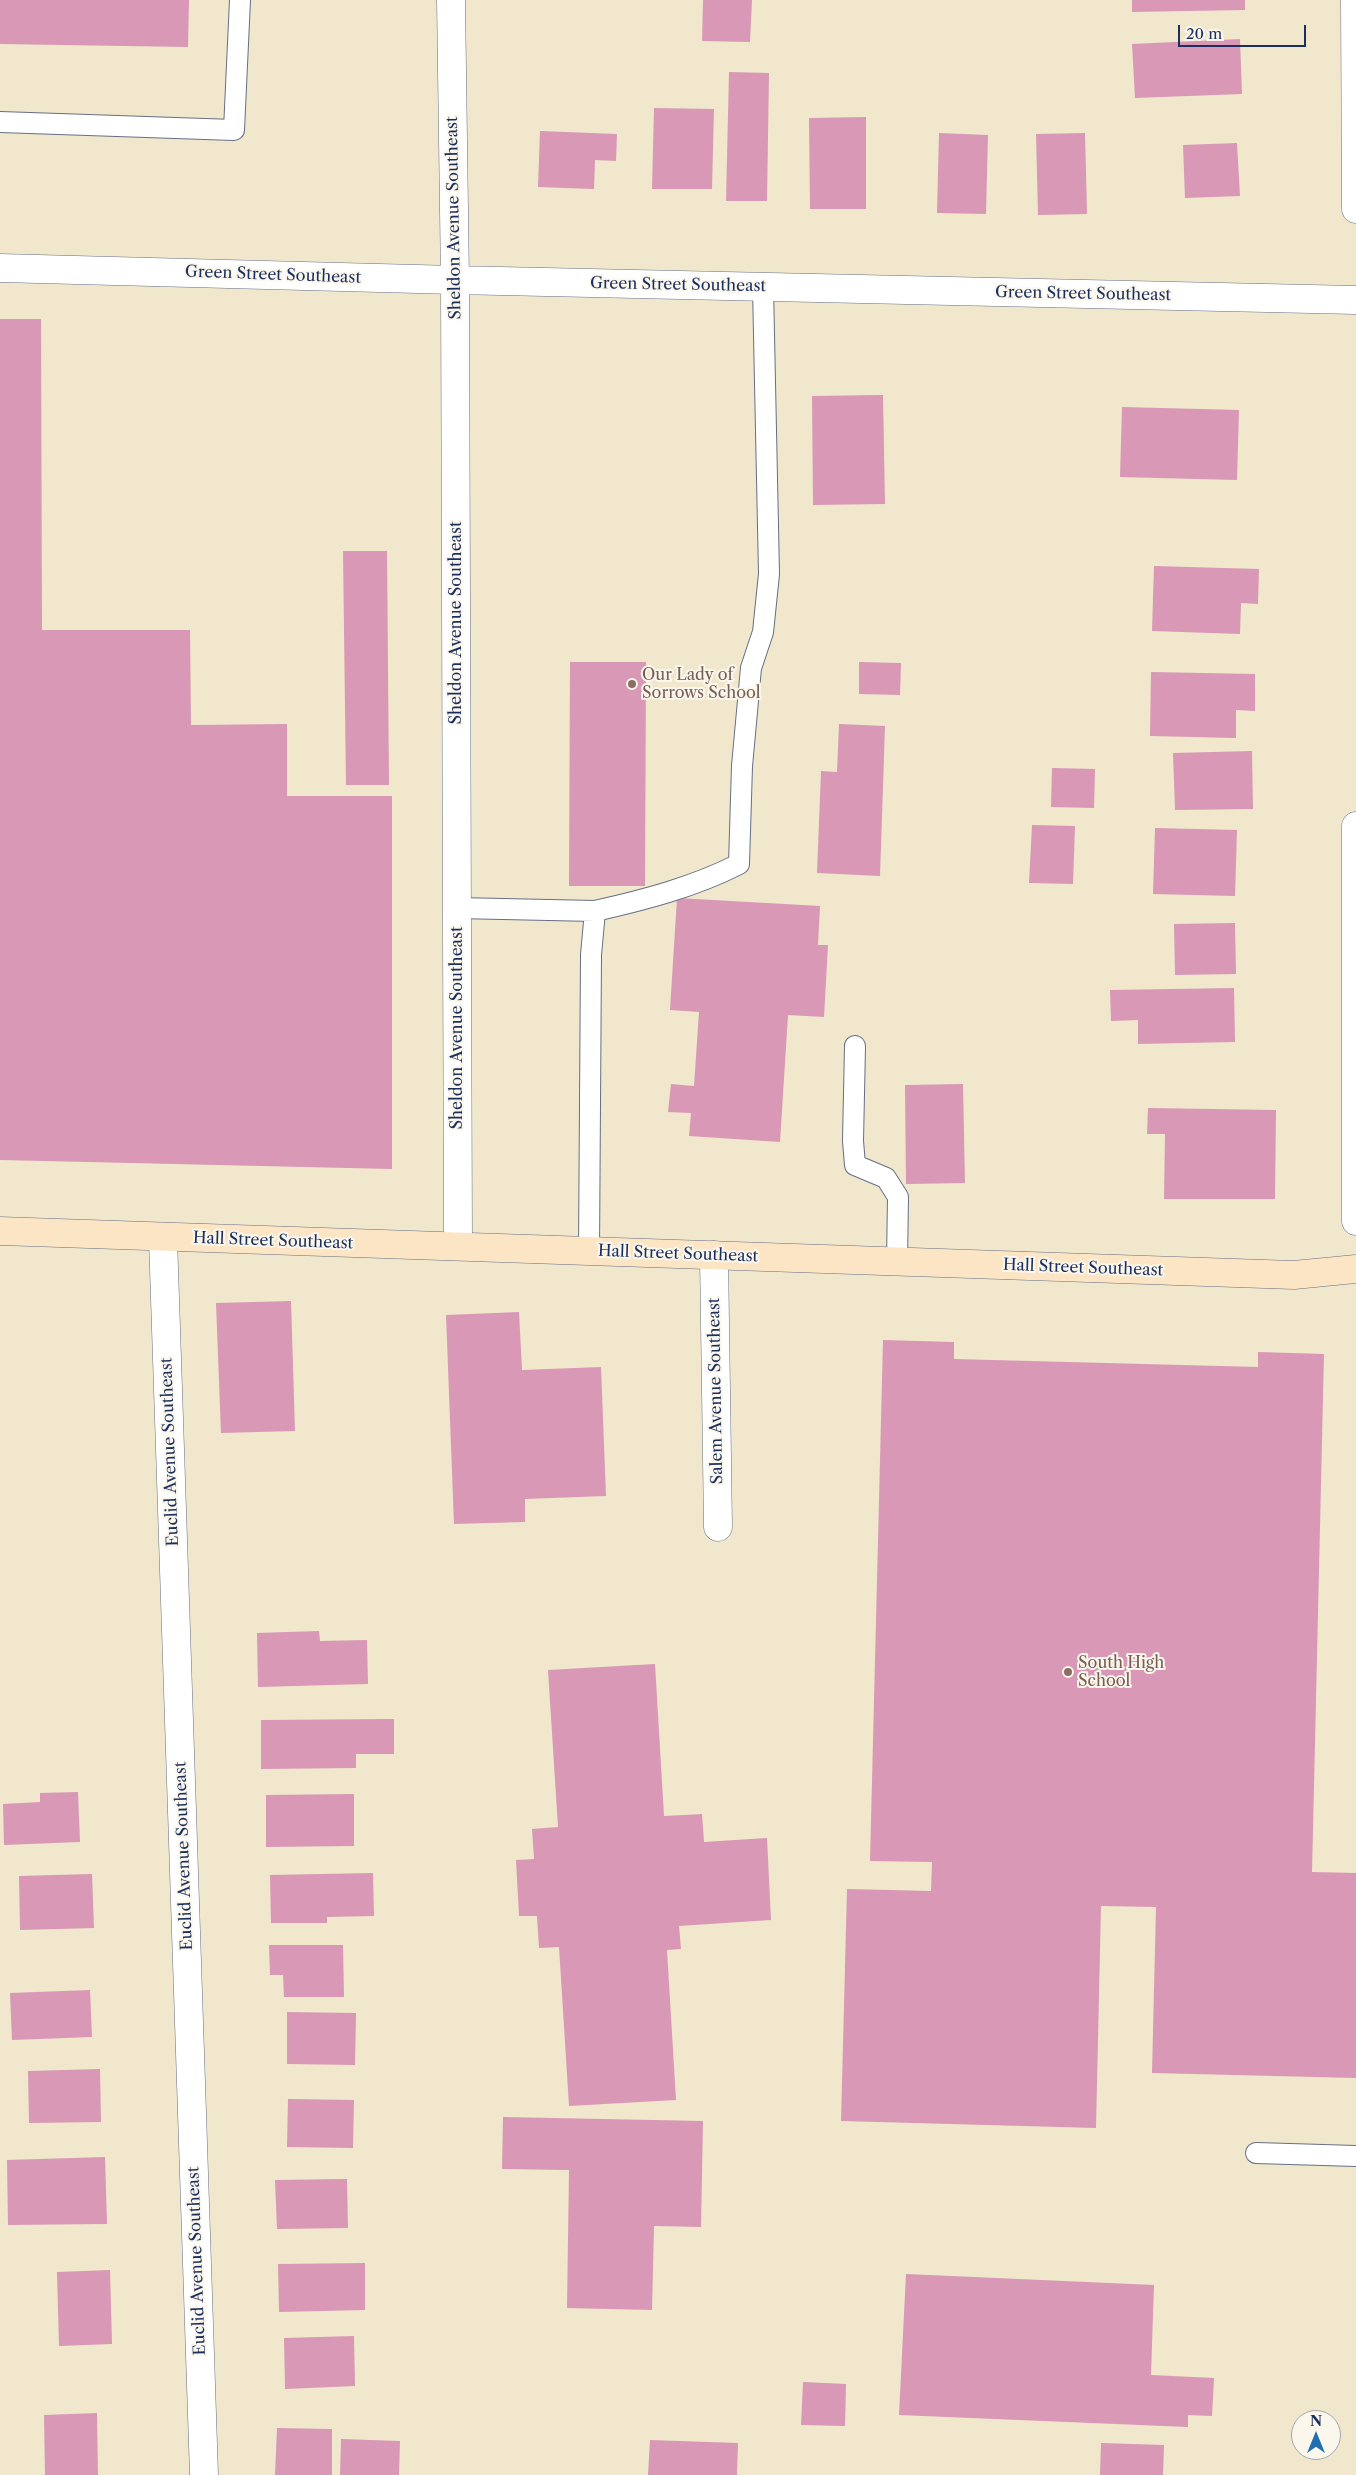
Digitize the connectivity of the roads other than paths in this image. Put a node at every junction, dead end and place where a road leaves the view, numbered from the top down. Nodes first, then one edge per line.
1 (240, 0) edge
2 (451, 0) edge
3 (1355, 0) edge
4 (0, 122) edge
5 (1356, 209) edge
6 (0, 268) edge
7 (455, 280) junction
8 (763, 287) junction
9 (1356, 300) edge
10 (1356, 826) edge
11 (457, 908) junction
12 (595, 911) junction
13 (855, 1046) dead end
14 (1356, 1221) edge
15 (0, 1231) edge
16 (163, 1238) junction
17 (458, 1246) junction
18 (589, 1251) junction
19 (714, 1255) junction
20 (897, 1262) junction
21 (1356, 1269) edge
22 (718, 1527) dead end
23 (1256, 2153) dead end
24 (1356, 2156) edge
25 (204, 2475) edge

1 - 4 lane
2 - 7 street, Sheldon Avenue Southeast
3 - 5 street
6 - 7 street, Green Street Southeast
7 - 8 street, Green Street Southeast
7 - 11 street, Sheldon Avenue Southeast
8 - 9 street, Green Street Southeast
8 - 12 lane
10 - 14 street
11 - 12 lane
11 - 17 street, Sheldon Avenue Southeast
12 - 18 lane
13 - 20 lane
15 - 16 main road, Hall Street Southeast
16 - 17 main road, Hall Street Southeast
16 - 25 street, Euclid Avenue Southeast
17 - 18 main road, Hall Street Southeast
18 - 19 main road, Hall Street Southeast
19 - 20 main road, Hall Street Southeast
19 - 22 street, Salem Avenue Southeast
20 - 21 main road, Hall Street Southeast
23 - 24 lane

